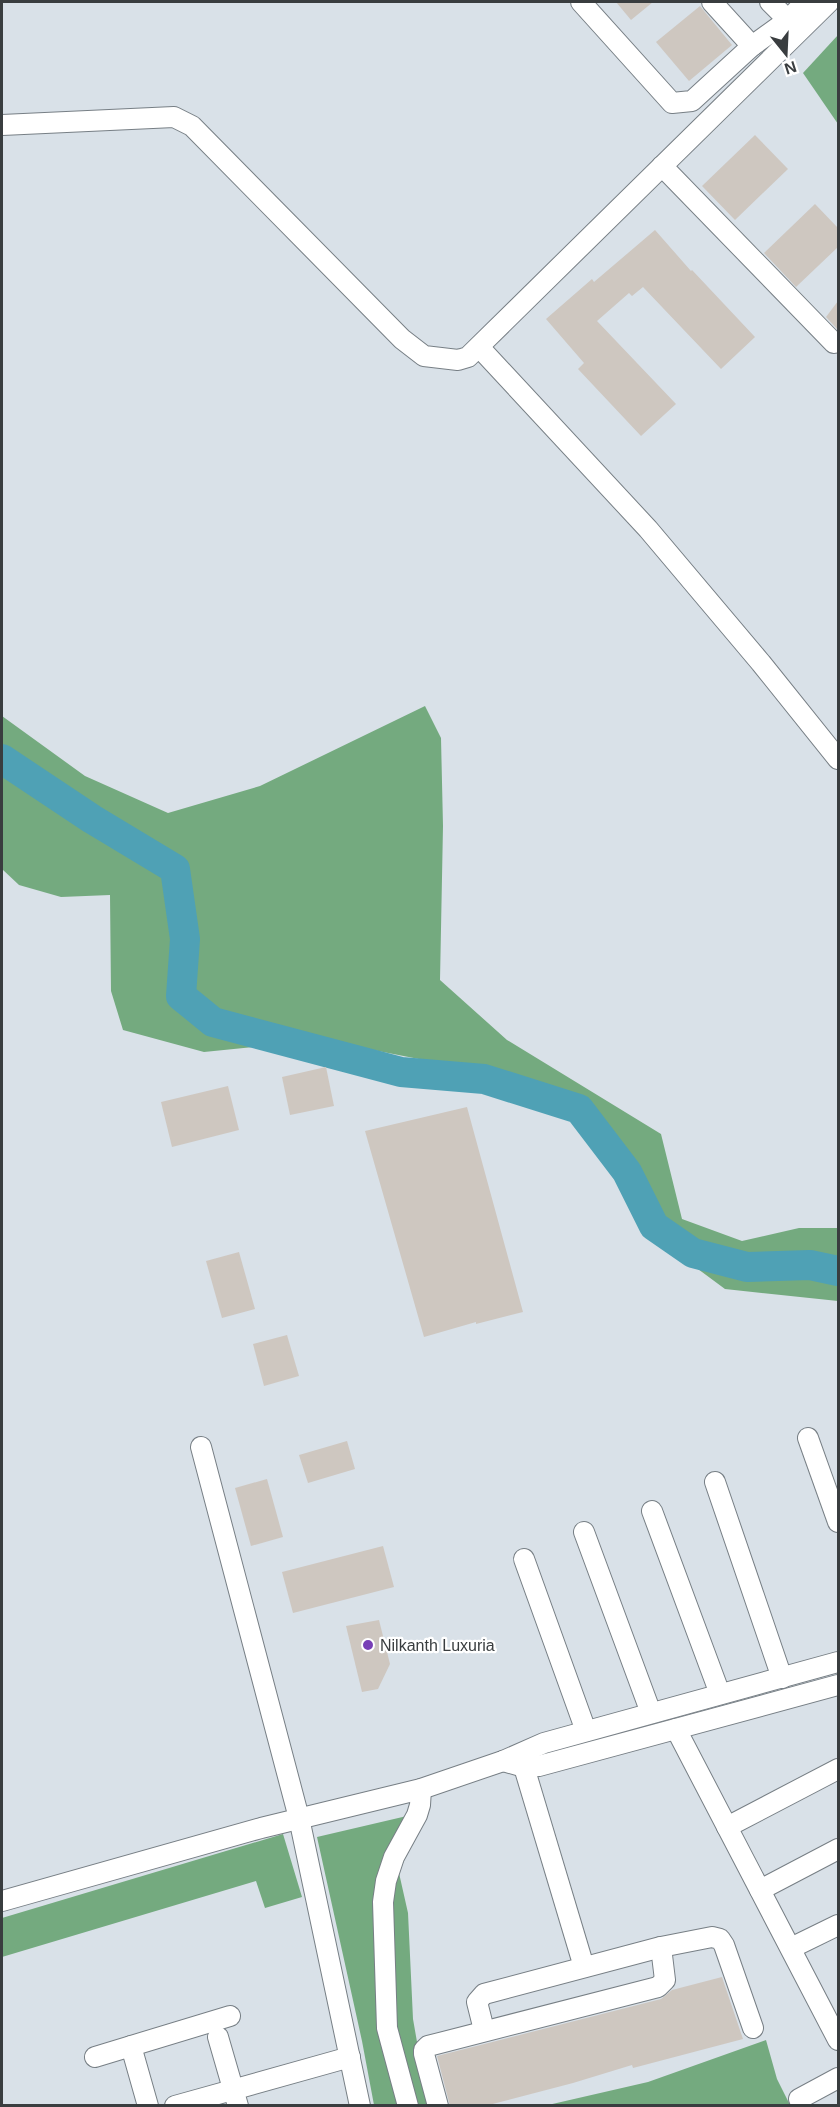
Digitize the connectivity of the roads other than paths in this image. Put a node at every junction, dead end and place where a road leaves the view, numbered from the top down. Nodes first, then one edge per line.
1 (581, 2) edge
2 (712, 2) edge
3 (770, 2) edge
4 (805, 2) edge
5 (829, 2) edge
6 (788, 20) junction
7 (759, 41) junction
8 (776, 53) junction
9 (2, 125) edge
10 (662, 166) junction
11 (834, 343) dead end
12 (478, 347) junction
13 (838, 759) edge
14 (808, 1438) dead end
15 (201, 1447) dead end
16 (715, 1482) dead end
17 (652, 1511) dead end
18 (838, 1522) edge
19 (584, 1532) dead end
20 (524, 1559) dead end
21 (838, 1662) edge
22 (782, 1678) junction
23 (838, 1685) edge
24 (720, 1694) junction
25 (651, 1713) junction
26 (676, 1729) junction
27 (586, 1731) junction
28 (504, 1761) junction
29 (524, 1767) junction
30 (838, 1769) edge
31 (421, 1789) junction
32 (299, 1818) junction
33 (727, 1827) junction
34 (838, 1849) edge
35 (760, 1890) junction
36 (2, 1901) edge
37 (838, 1924) edge
38 (660, 1947) junction
39 (791, 1948) junction
40 (584, 1967) junction
41 (830, 2004) edge
42 (230, 2016) dead end
43 (753, 2028) dead end
44 (484, 2030) junction
45 (218, 2037) dead end
46 (838, 2040) edge
47 (131, 2046) junction
48 (95, 2057) dead end
49 (350, 2057) junction
50 (838, 2078) edge
51 (235, 2098) edge
52 (798, 2098) dead end
53 (148, 2106) edge
54 (175, 2106) edge
55 (360, 2106) edge
56 (408, 2106) edge
57 (438, 2106) edge

1 - 7 street
2 - 7 street
3 - 6 street
4 - 6 street
5 - 8 street
6 - 7 street
7 - 8 street
8 - 10 street
9 - 12 street
10 - 11 street
10 - 12 street
12 - 13 street
14 - 18 street
15 - 32 street
16 - 22 street
17 - 24 street
19 - 25 street
20 - 27 street
21 - 22 street
22 - 24 street
23 - 26 street
24 - 25 street
25 - 27 street
26 - 29 street
26 - 33 street
27 - 28 street
28 - 29 street
28 - 31 street
29 - 40 street
30 - 33 street
31 - 32 street
31 - 56 street
32 - 36 street
32 - 49 street
33 - 35 street
34 - 35 street
35 - 39 street
37 - 39 street
38 - 40 street
38 - 43 street
38 - 44 street
39 - 41 street
40 - 44 street
41 - 46 street
42 - 47 street
44 - 57 street
45 - 51 street
47 - 48 street
47 - 53 street
49 - 51 street
49 - 55 street
50 - 52 street
51 - 54 street

